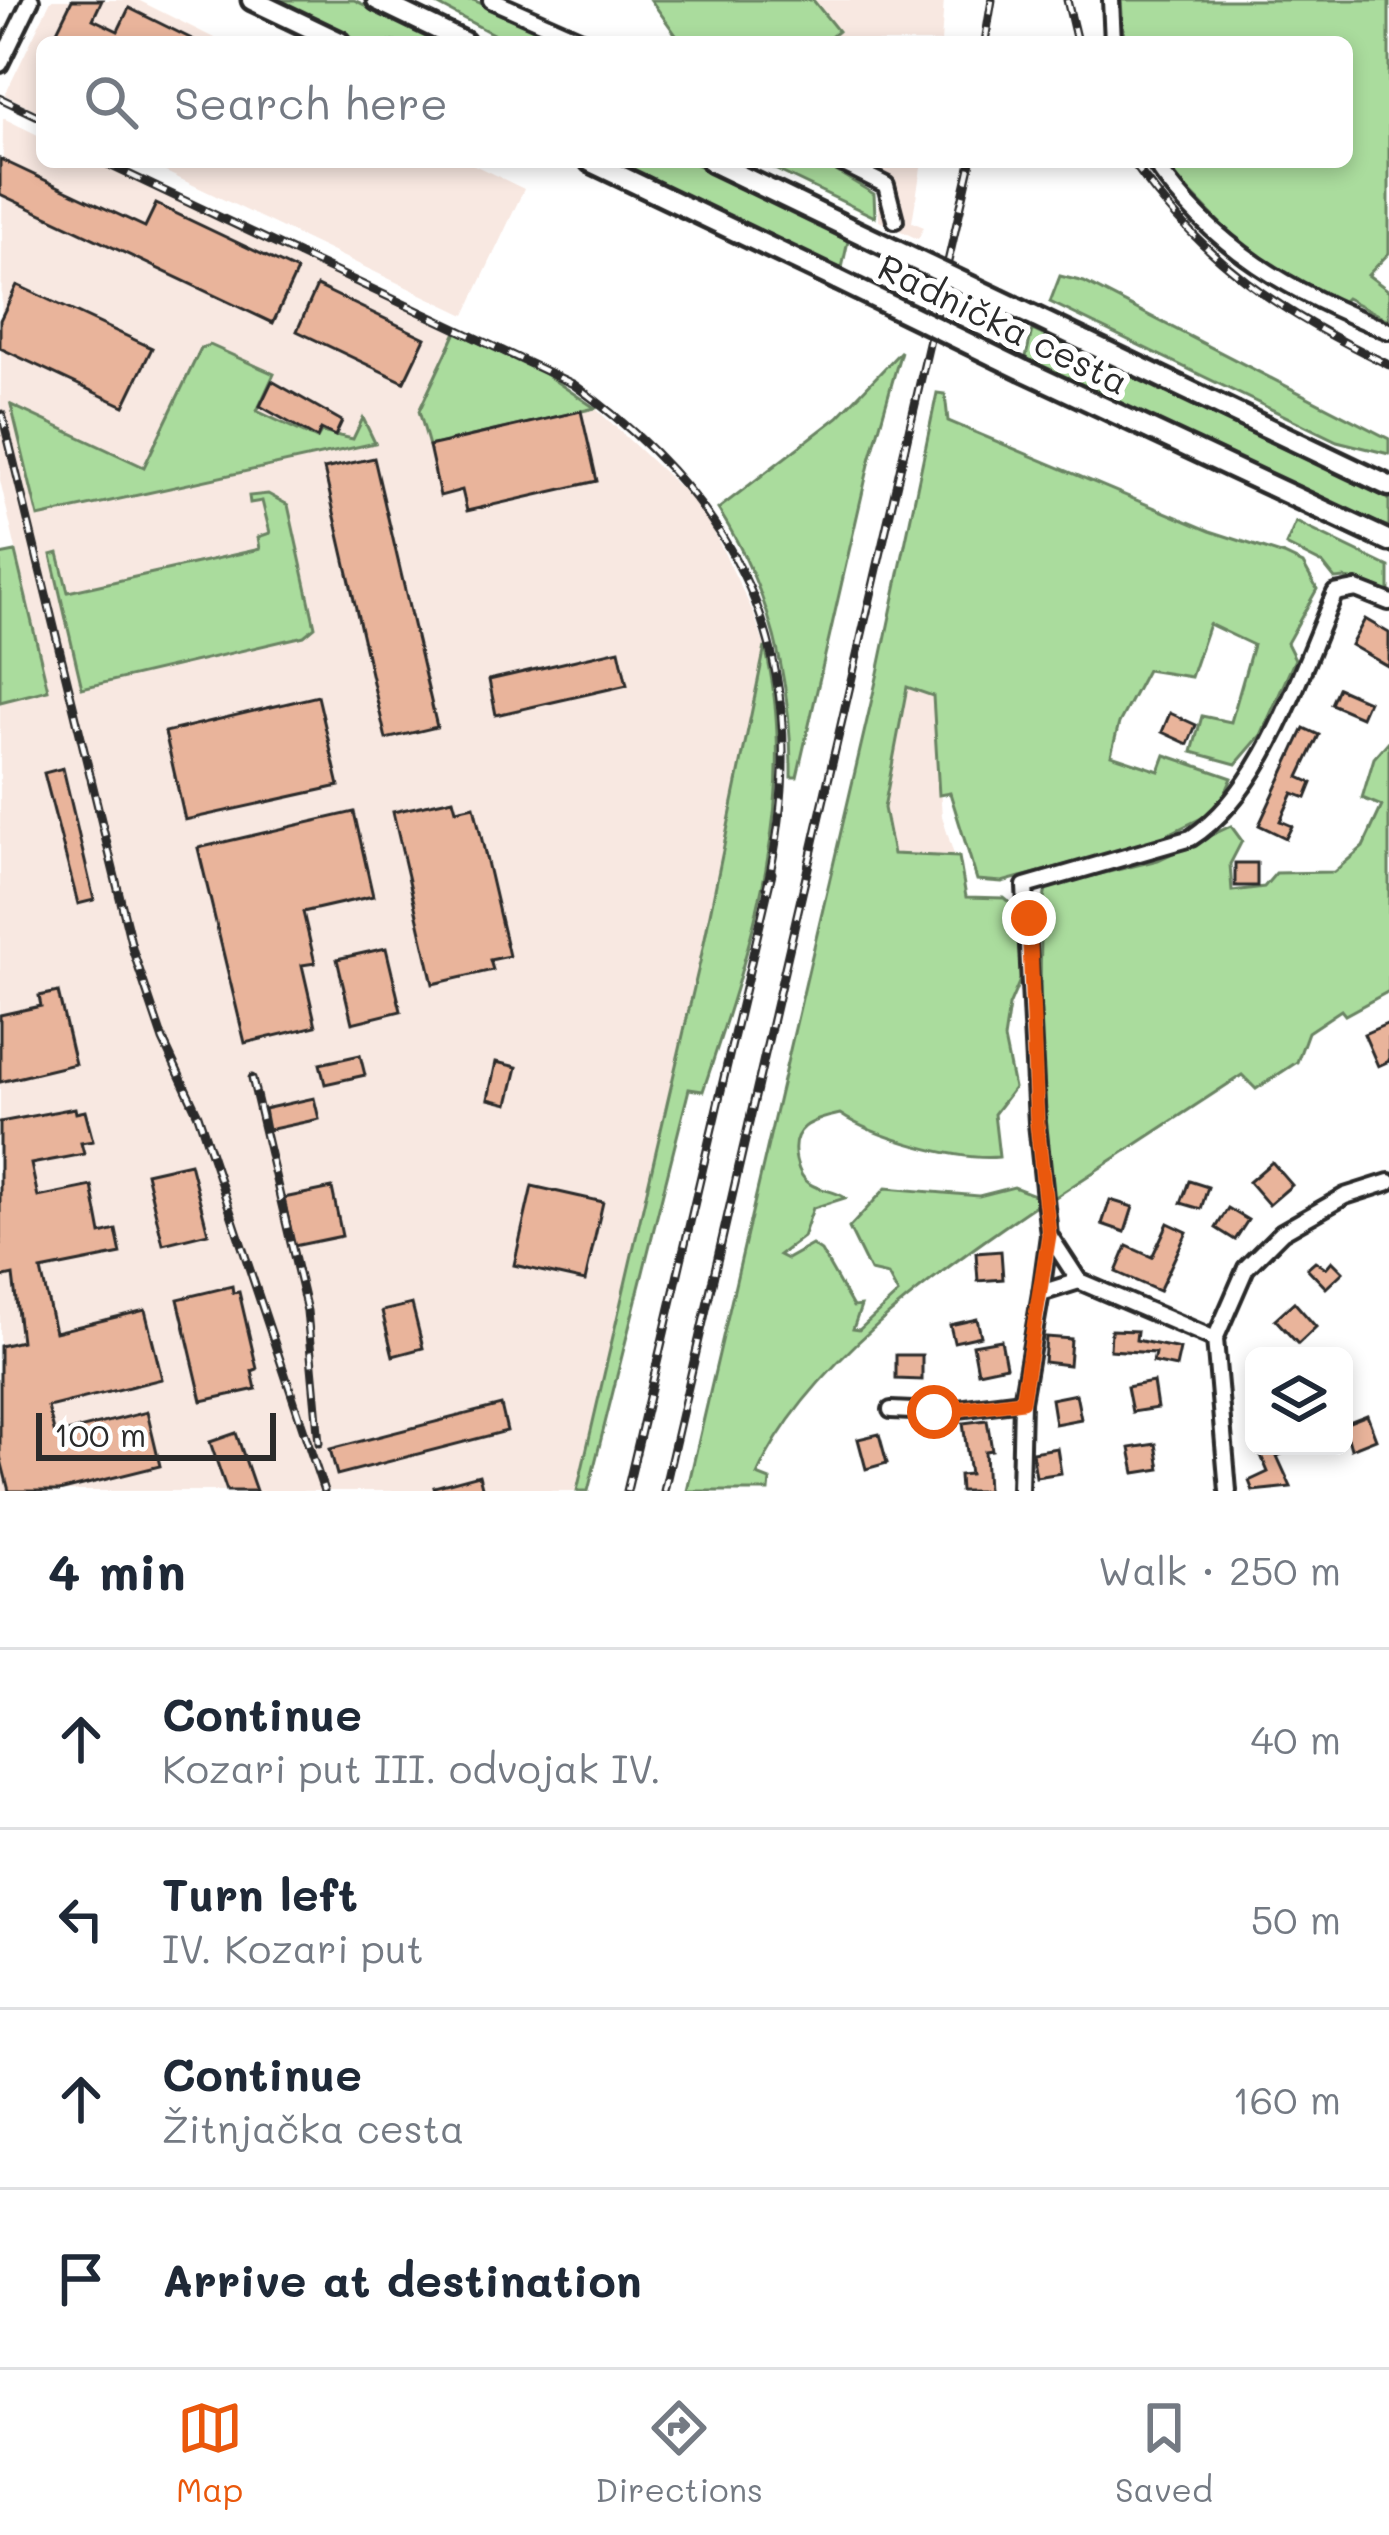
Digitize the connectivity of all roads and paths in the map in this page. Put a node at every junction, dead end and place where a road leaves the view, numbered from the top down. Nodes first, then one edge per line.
1 (31, 0) edge
2 (252, 0) edge
3 (376, 0) edge
4 (491, 0) edge
5 (1111, 0) edge
6 (327, 36) edge
7 (451, 36) edge
8 (572, 36) edge
9 (1113, 36) edge
10 (0, 64) edge
11 (604, 168) edge
12 (724, 168) edge
13 (852, 168) edge
14 (1159, 168) edge
15 (895, 220) dead end
16 (1389, 331) edge
17 (1389, 486) edge
18 (1389, 542) edge
19 (1389, 602) edge
20 (1389, 1182) edge
21 (1049, 1235) junction
22 (1079, 1281) junction
23 (1041, 1293) junction
24 (1215, 1339) junction
25 (1022, 1401) junction
26 (891, 1410) dead end
27 (1020, 1491) edge
28 (1228, 1491) edge

1 - 10 street
2 - 6 main road
3 - 7 main road
4 - 8 street
5 - 9 street
11 - 18 main road, Radnička cesta, bridge
12 - 17 main road, Radnička cesta, bridge
13 - 15 street
14 - 16 street
19 - 21 street
20 - 24 street
21 - 22 street
21 - 23 street
22 - 23 street
22 - 24 street
23 - 25 street
24 - 28 street
25 - 26 street
25 - 27 street

